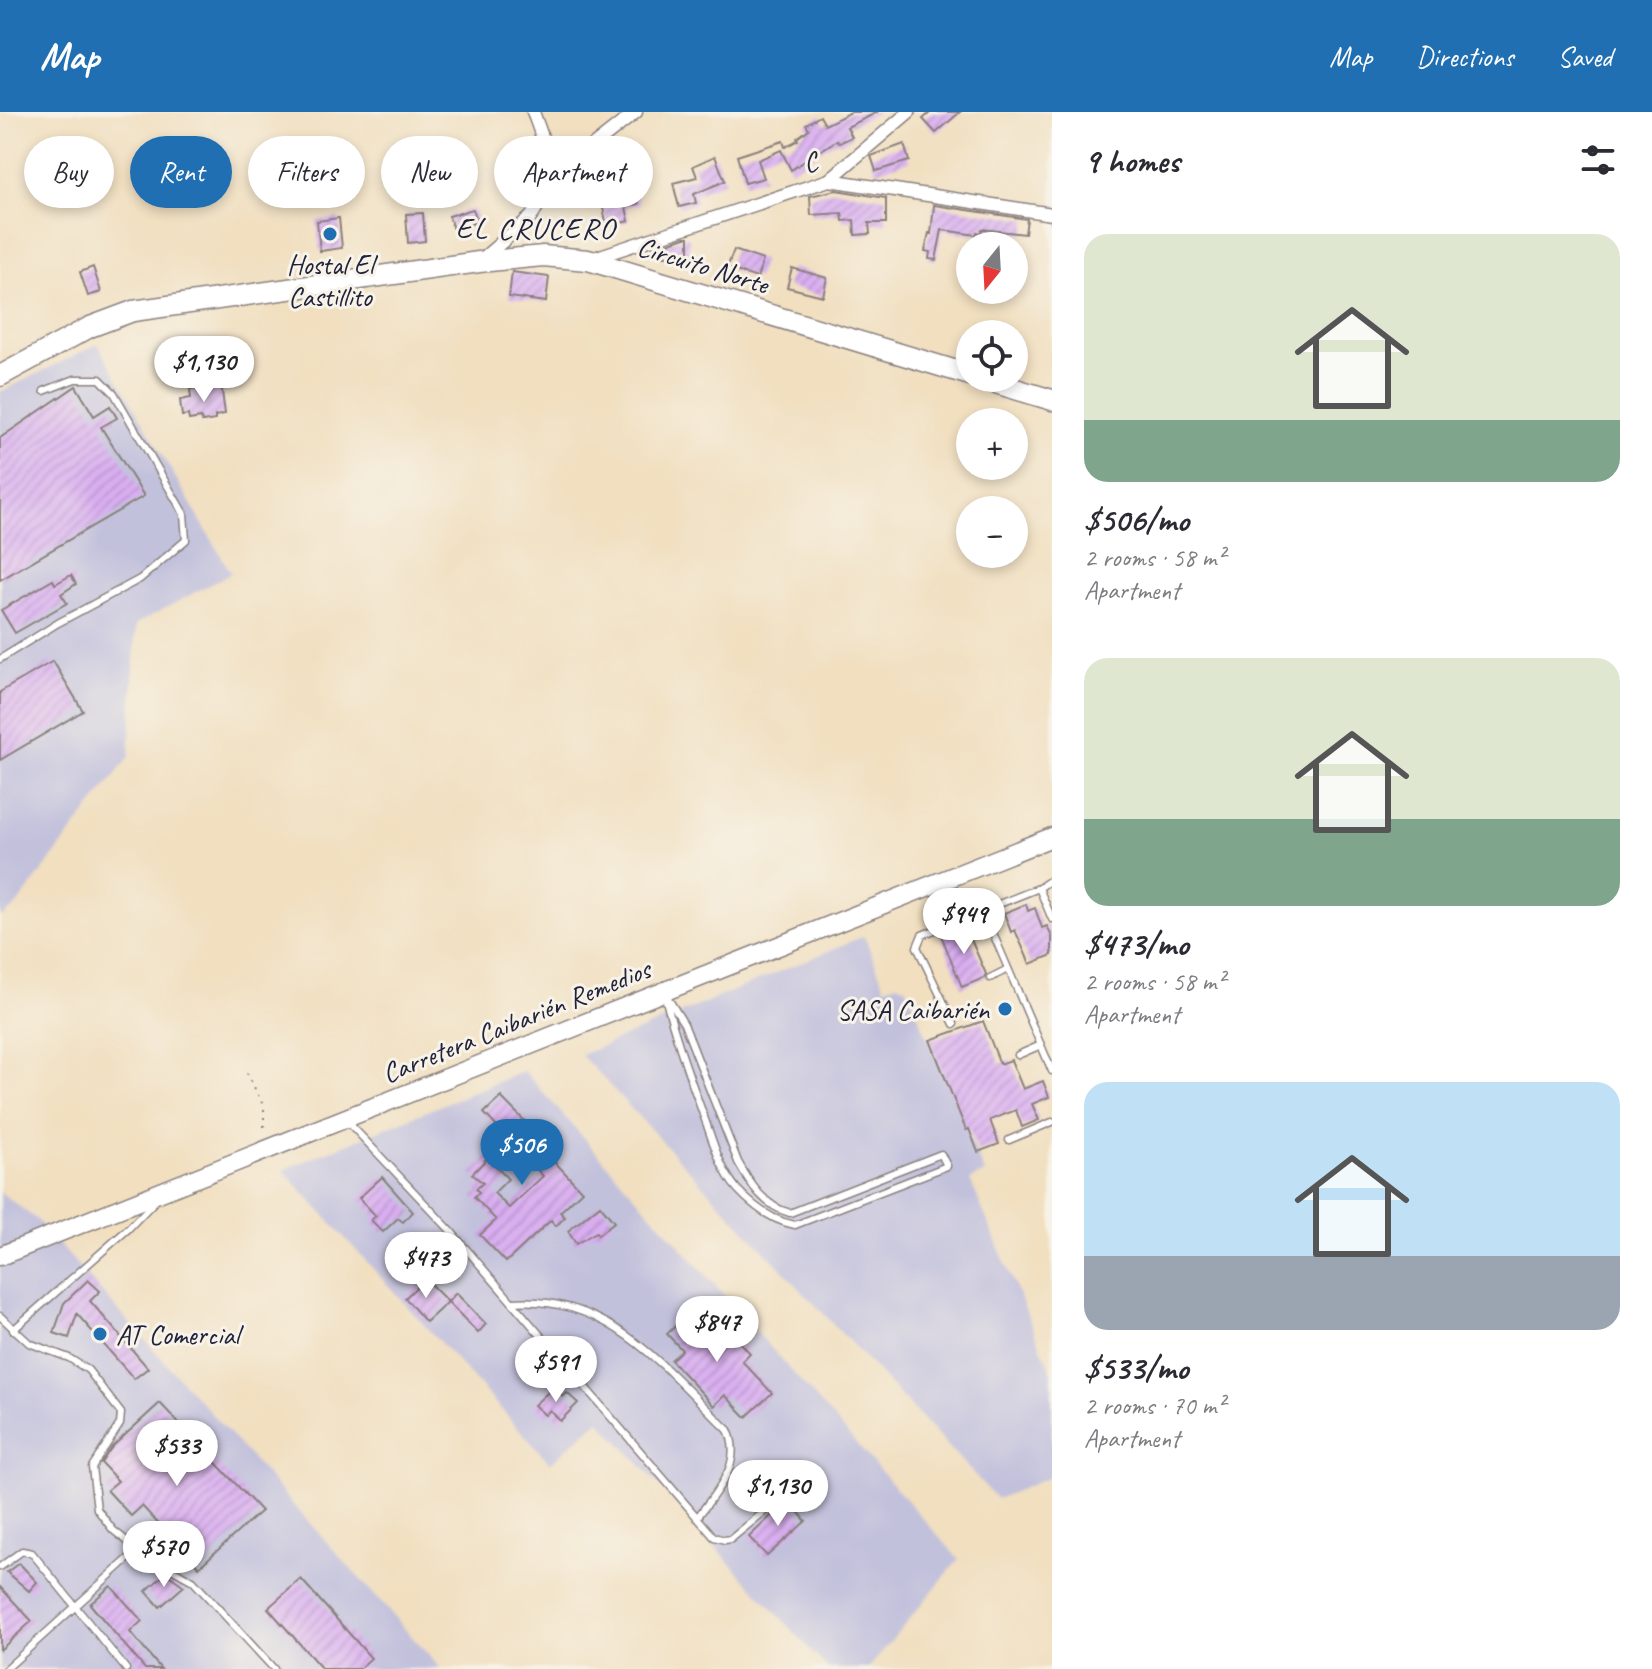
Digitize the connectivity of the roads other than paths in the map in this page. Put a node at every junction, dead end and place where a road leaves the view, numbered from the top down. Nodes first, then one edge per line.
1 (533, 112) edge
2 (636, 112) edge
3 (909, 112) edge
4 (542, 136) edge
5 (606, 136) edge
6 (829, 180) junction
7 (536, 208) edge
8 (1052, 214) edge
9 (588, 260) junction
10 (479, 262) junction
11 (956, 371) edge
12 (0, 376) edge
13 (44, 391) dead end
14 (1025, 392) edge
15 (1052, 400) edge
16 (0, 659) edge
17 (1052, 837) edge
18 (1052, 879) edge
19 (1039, 888) junction
20 (983, 910) junction
21 (1052, 919) edge
22 (1008, 969) junction
23 (990, 978) dead end
24 (664, 992) junction
25 (954, 1024) dead end
26 (1041, 1045) junction
27 (1018, 1055) dead end
28 (1049, 1056) edge
29 (1052, 1071) edge
30 (344, 1119) junction
31 (1052, 1122) edge
32 (1009, 1140) dead end
33 (166, 1190) junction
34 (0, 1256) edge
35 (512, 1302) junction
36 (0, 1316) edge
37 (13, 1330) junction
38 (783, 1496) dead end
39 (697, 1518) junction
40 (138, 1550) junction
41 (0, 1567) edge
42 (75, 1607) junction
43 (6, 1669) edge
44 (126, 1669) edge
45 (274, 1669) edge

1 - 4 street
2 - 5 street
3 - 6 street
6 - 8 street, C
6 - 9 street, C
7 - 10 street
9 - 10 main road, Circuito Norte
9 - 11 main road, Circuito Norte
10 - 12 main road, Circuito Norte
13 - 16 lane
14 - 15 main road
17 - 24 street, Carretera Caibarién Remedios
18 - 19 lane
19 - 20 lane
19 - 21 lane
20 - 22 lane
20 - 25 lane
22 - 23 lane
22 - 26 lane
24 - 24 lane
24 - 30 street, Carretera Caibarién Remedios
26 - 27 lane
26 - 28 lane
28 - 29 lane
30 - 33 street, Carretera Caibarién Remedios
30 - 35 lane
31 - 32 lane
33 - 34 street, Carretera Caibarién Remedios
33 - 37 lane
35 - 39 lane
35 - 39 lane
36 - 37 lane
37 - 40 lane
38 - 39 lane
40 - 42 lane
40 - 45 lane
41 - 42 lane
42 - 43 lane
42 - 44 lane

